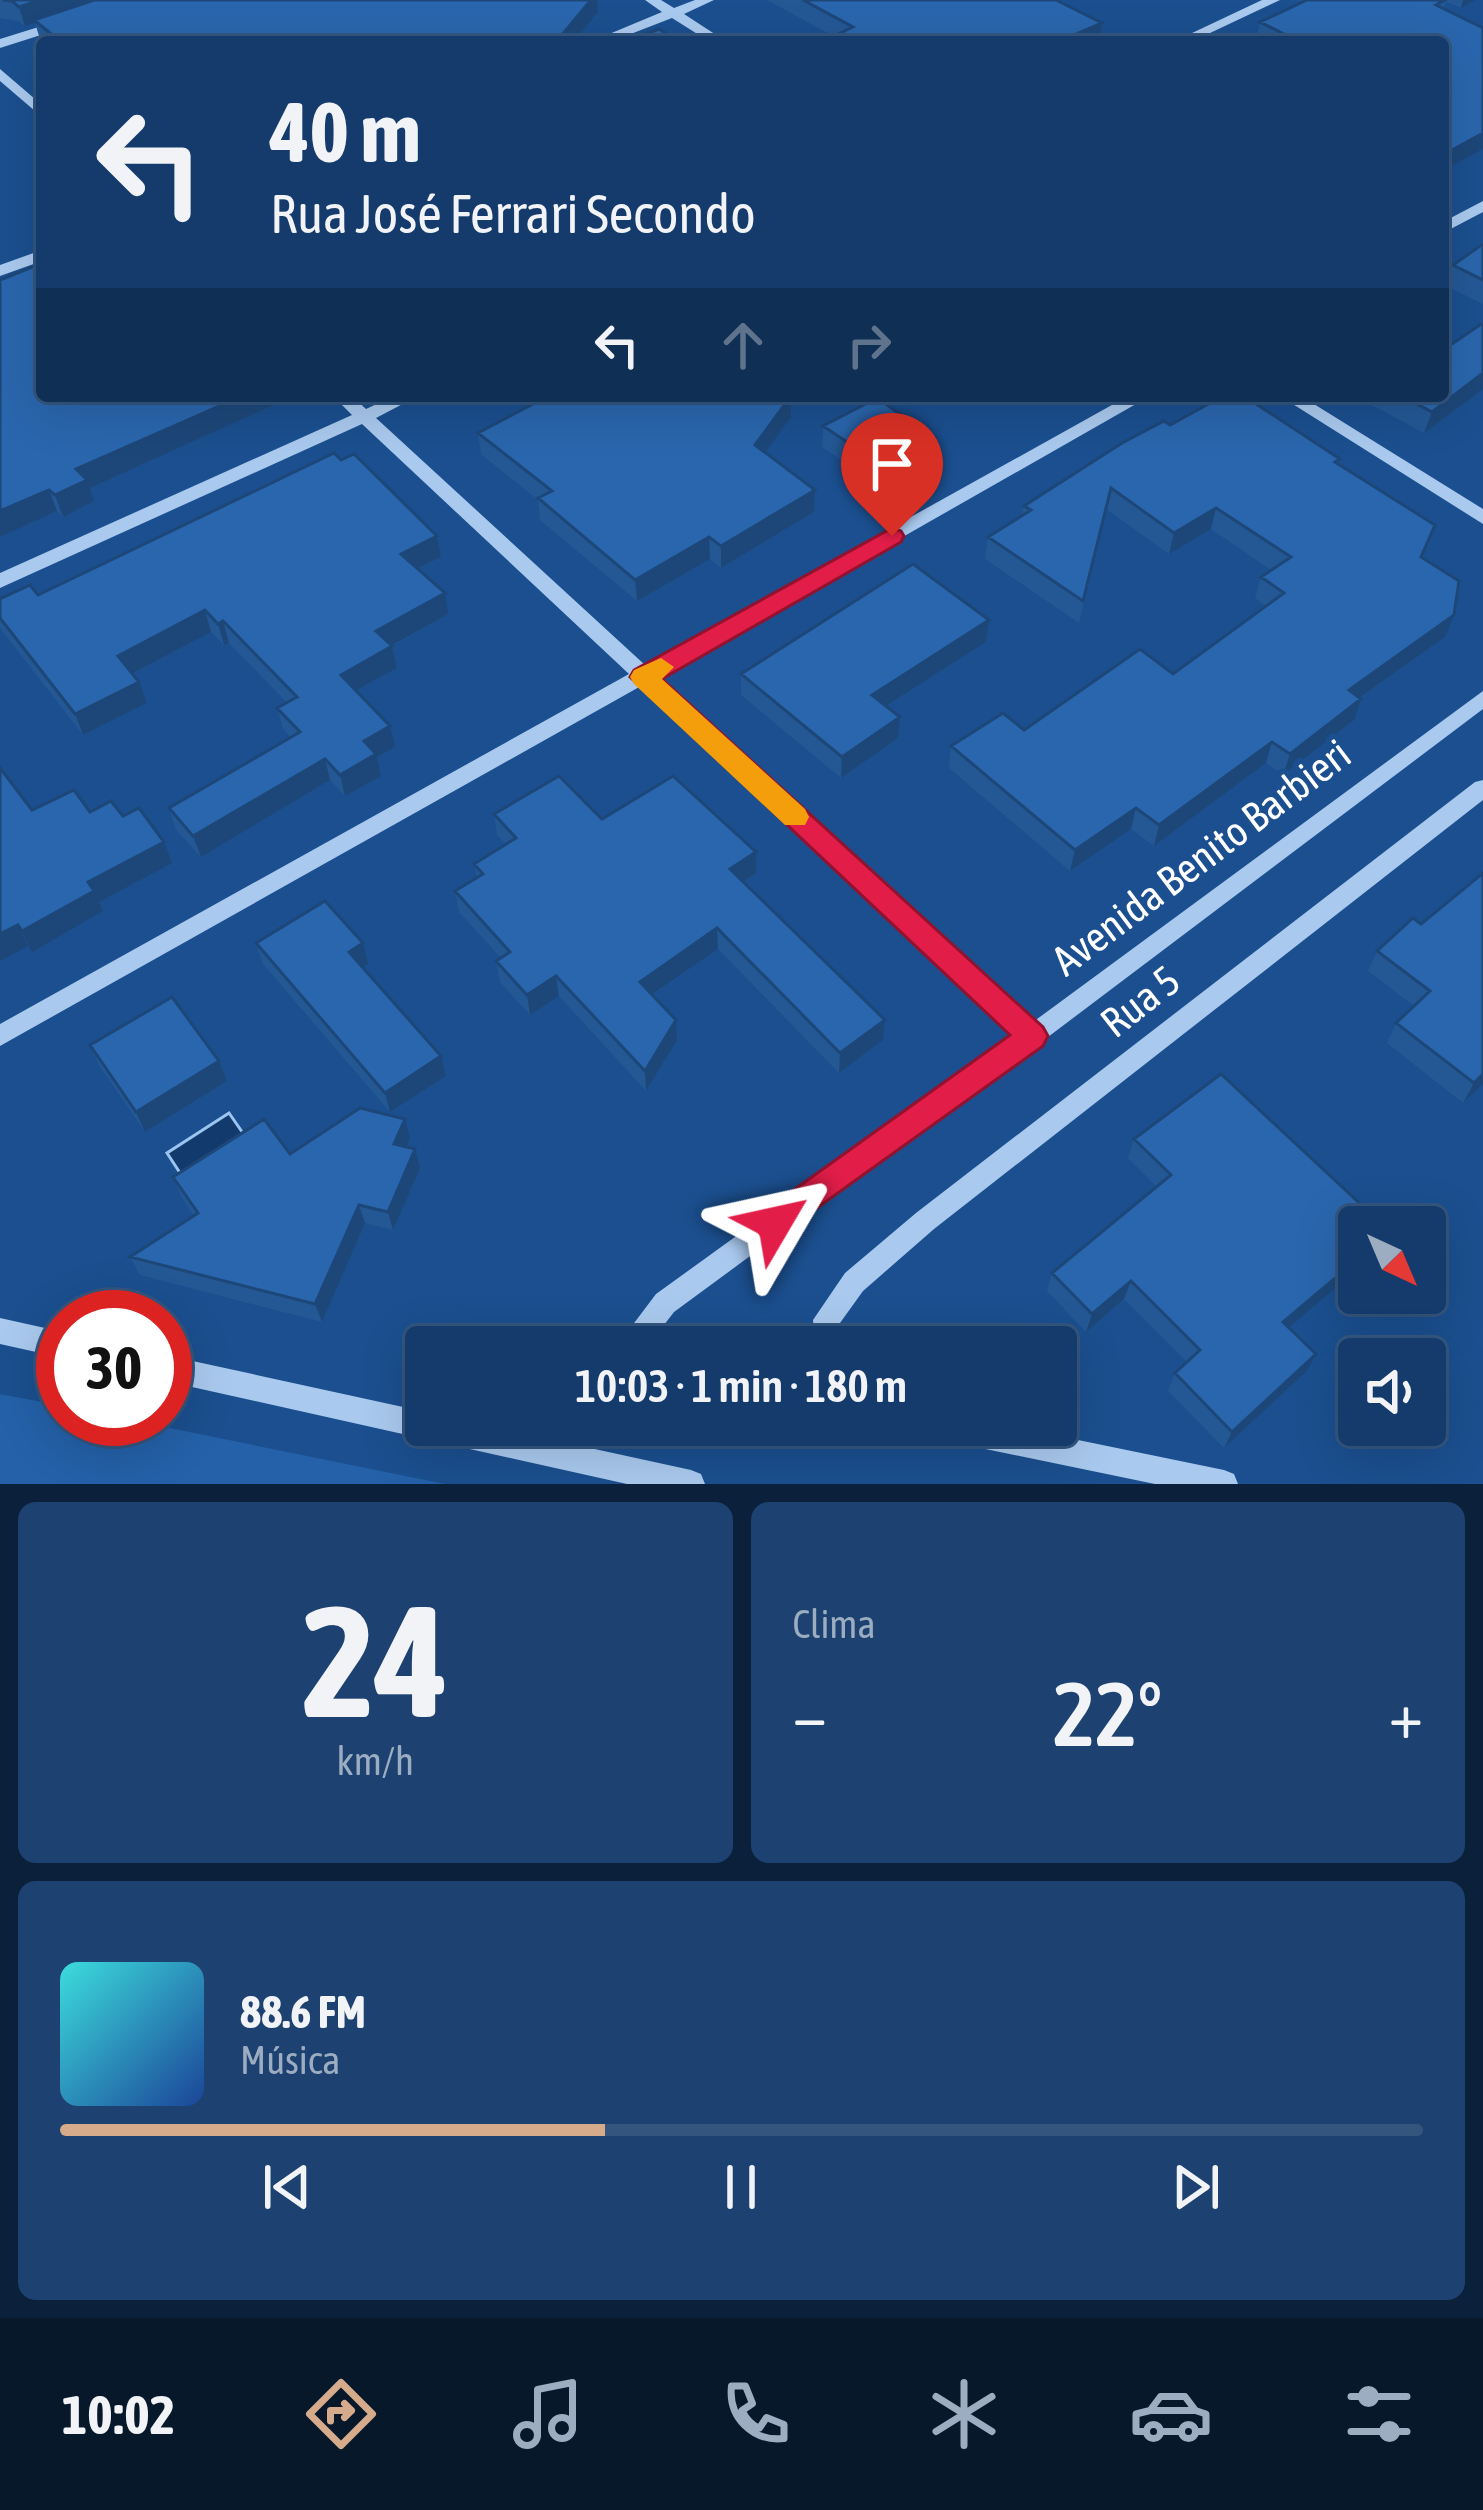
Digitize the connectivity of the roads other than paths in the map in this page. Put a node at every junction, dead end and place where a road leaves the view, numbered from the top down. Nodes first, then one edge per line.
1 (652, 0) edge
2 (706, 0) edge
3 (1273, 0) edge
4 (673, 13) junction
5 (68, 22) edge
6 (613, 36) edge
7 (710, 36) edge
8 (1193, 36) edge
9 (0, 44) edge
10 (0, 73) edge
11 (36, 107) edge
12 (1483, 206) edge
13 (1449, 225) edge
14 (36, 257) edge
15 (0, 271) edge
16 (348, 402) edge
17 (396, 402) edge
18 (1130, 402) edge
19 (1299, 402) edge
20 (364, 417) junction
21 (1483, 518) edge
22 (0, 581) edge
23 (644, 677) junction
24 (1483, 698) edge
25 (1483, 788) edge
26 (0, 1036) edge
27 (1032, 1036) junction
28 (647, 1326) edge
29 (827, 1326) edge
30 (0, 1331) edge
31 (36, 1340) edge
32 (192, 1374) edge
33 (545, 1446) edge
34 (1039, 1446) edge
35 (541, 1451) junction
36 (691, 1484) edge
37 (1224, 1484) edge

1 - 4 street
2 - 4 street
3 - 8 street
4 - 6 street
4 - 7 street
5 - 9 street
10 - 11 street
12 - 13 street
14 - 15 street
16 - 20 street
17 - 20 street
18 - 23 street
19 - 21 street
20 - 22 street
20 - 23 street
23 - 26 street
23 - 27 street
24 - 27 street, Avenida Benito Barbieri
25 - 29 street, Rua 5
27 - 28 street, Avenida Benito Barbieri
30 - 31 street
32 - 35 street
33 - 35 street
34 - 37 street
35 - 36 street

